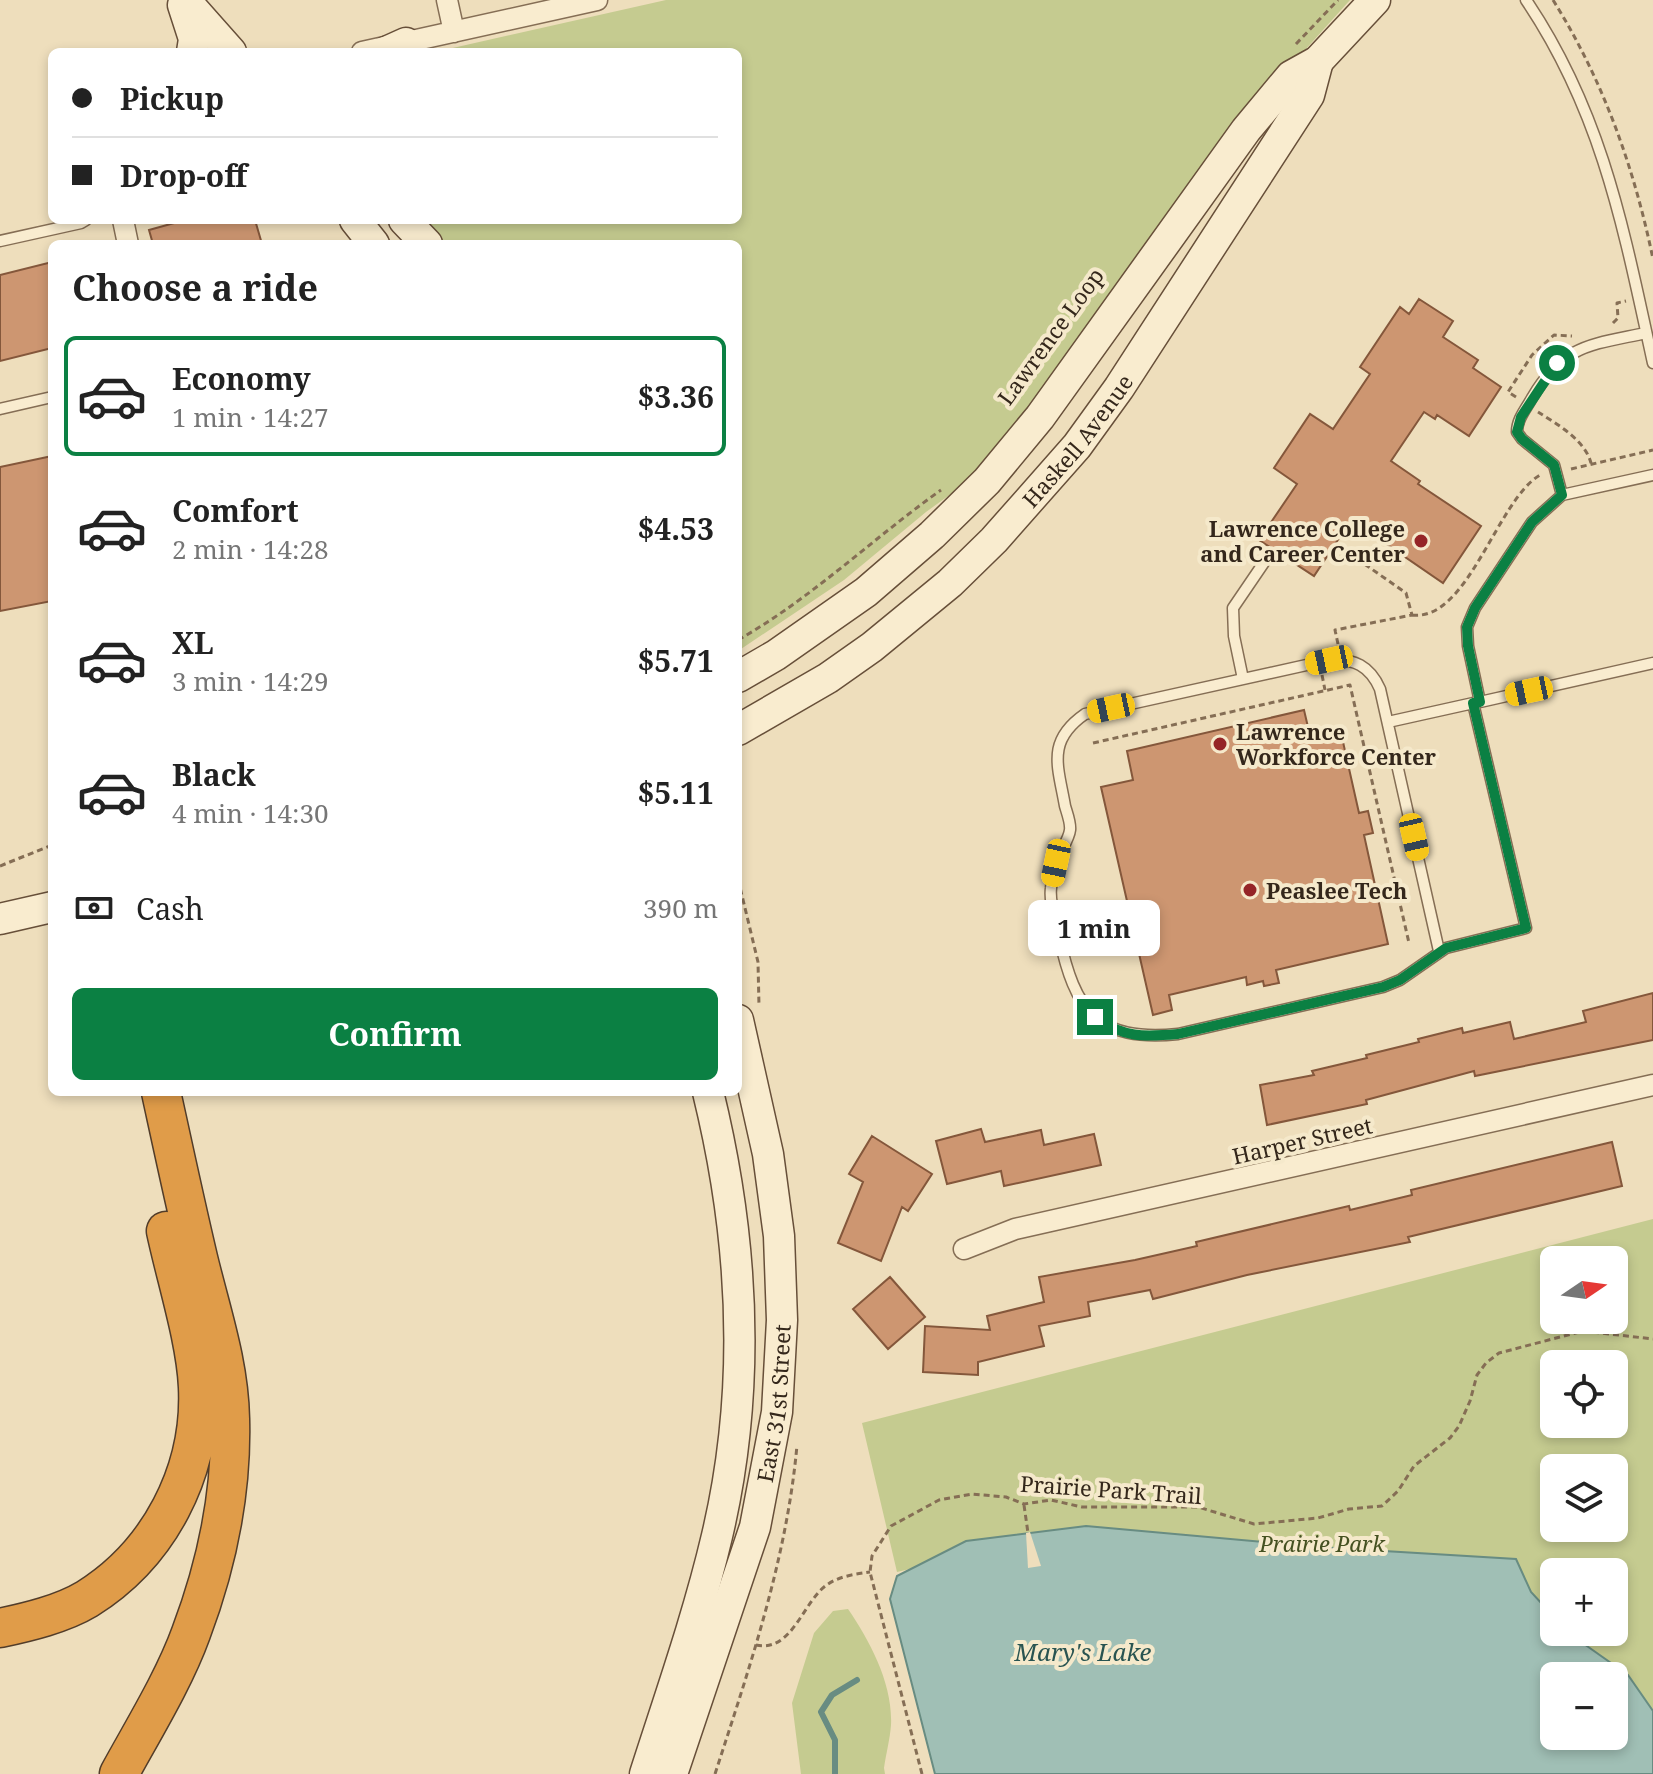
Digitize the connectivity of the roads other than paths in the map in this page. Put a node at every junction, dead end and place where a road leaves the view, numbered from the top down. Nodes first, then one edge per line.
1 (183, 0) edge
2 (447, 0) edge
3 (597, 0) edge
4 (1375, 0) edge
5 (1526, 0) edge
6 (454, 32) junction
7 (396, 47) edge
8 (193, 48) edge
9 (227, 48) edge
10 (1318, 61) junction
11 (76, 224) edge
12 (358, 224) edge
13 (408, 224) edge
14 (371, 240) edge
15 (423, 240) edge
16 (0, 241) edge
17 (1646, 333) junction
18 (1653, 363) edge
19 (48, 398) edge
20 (0, 409) edge
21 (1653, 475) edge
22 (1562, 495) junction
23 (1265, 561) dead end
24 (1653, 663) edge
25 (742, 675) edge
26 (1243, 679) junction
27 (1477, 702) junction
28 (1388, 722) junction
29 (742, 728) edge
30 (48, 908) edge
31 (0, 919) edge
32 (1439, 951) junction
33 (742, 1038) edge
34 (1653, 1085) edge
35 (135, 1096) edge
36 (162, 1096) edge
37 (709, 1096) edge
38 (964, 1249) dead end
39 (0, 1628) edge
40 (119, 1774) edge
41 (645, 1774) edge
42 (672, 1774) edge

1 - 8 main road
1 - 9 main road
2 - 6 street
3 - 6 street
4 - 10 main road, Haskell Avenue
5 - 17 lane
6 - 7 street
10 - 25 main road, Haskell Avenue
10 - 29 main road, Haskell Avenue
11 - 16 lane
12 - 14 main road
13 - 15 main road
17 - 18 lane
17 - 22 lane
19 - 20 lane
21 - 22 lane
22 - 27 lane
23 - 26 lane
24 - 27 lane
26 - 28 lane
26 - 32 lane
27 - 28 lane
27 - 32 lane
28 - 32 lane
30 - 31 main road
33 - 42 main road, East 31st Street
34 - 38 street, Harper Street
35 - 39 highway
36 - 40 highway
37 - 41 main road, East 31st Street

